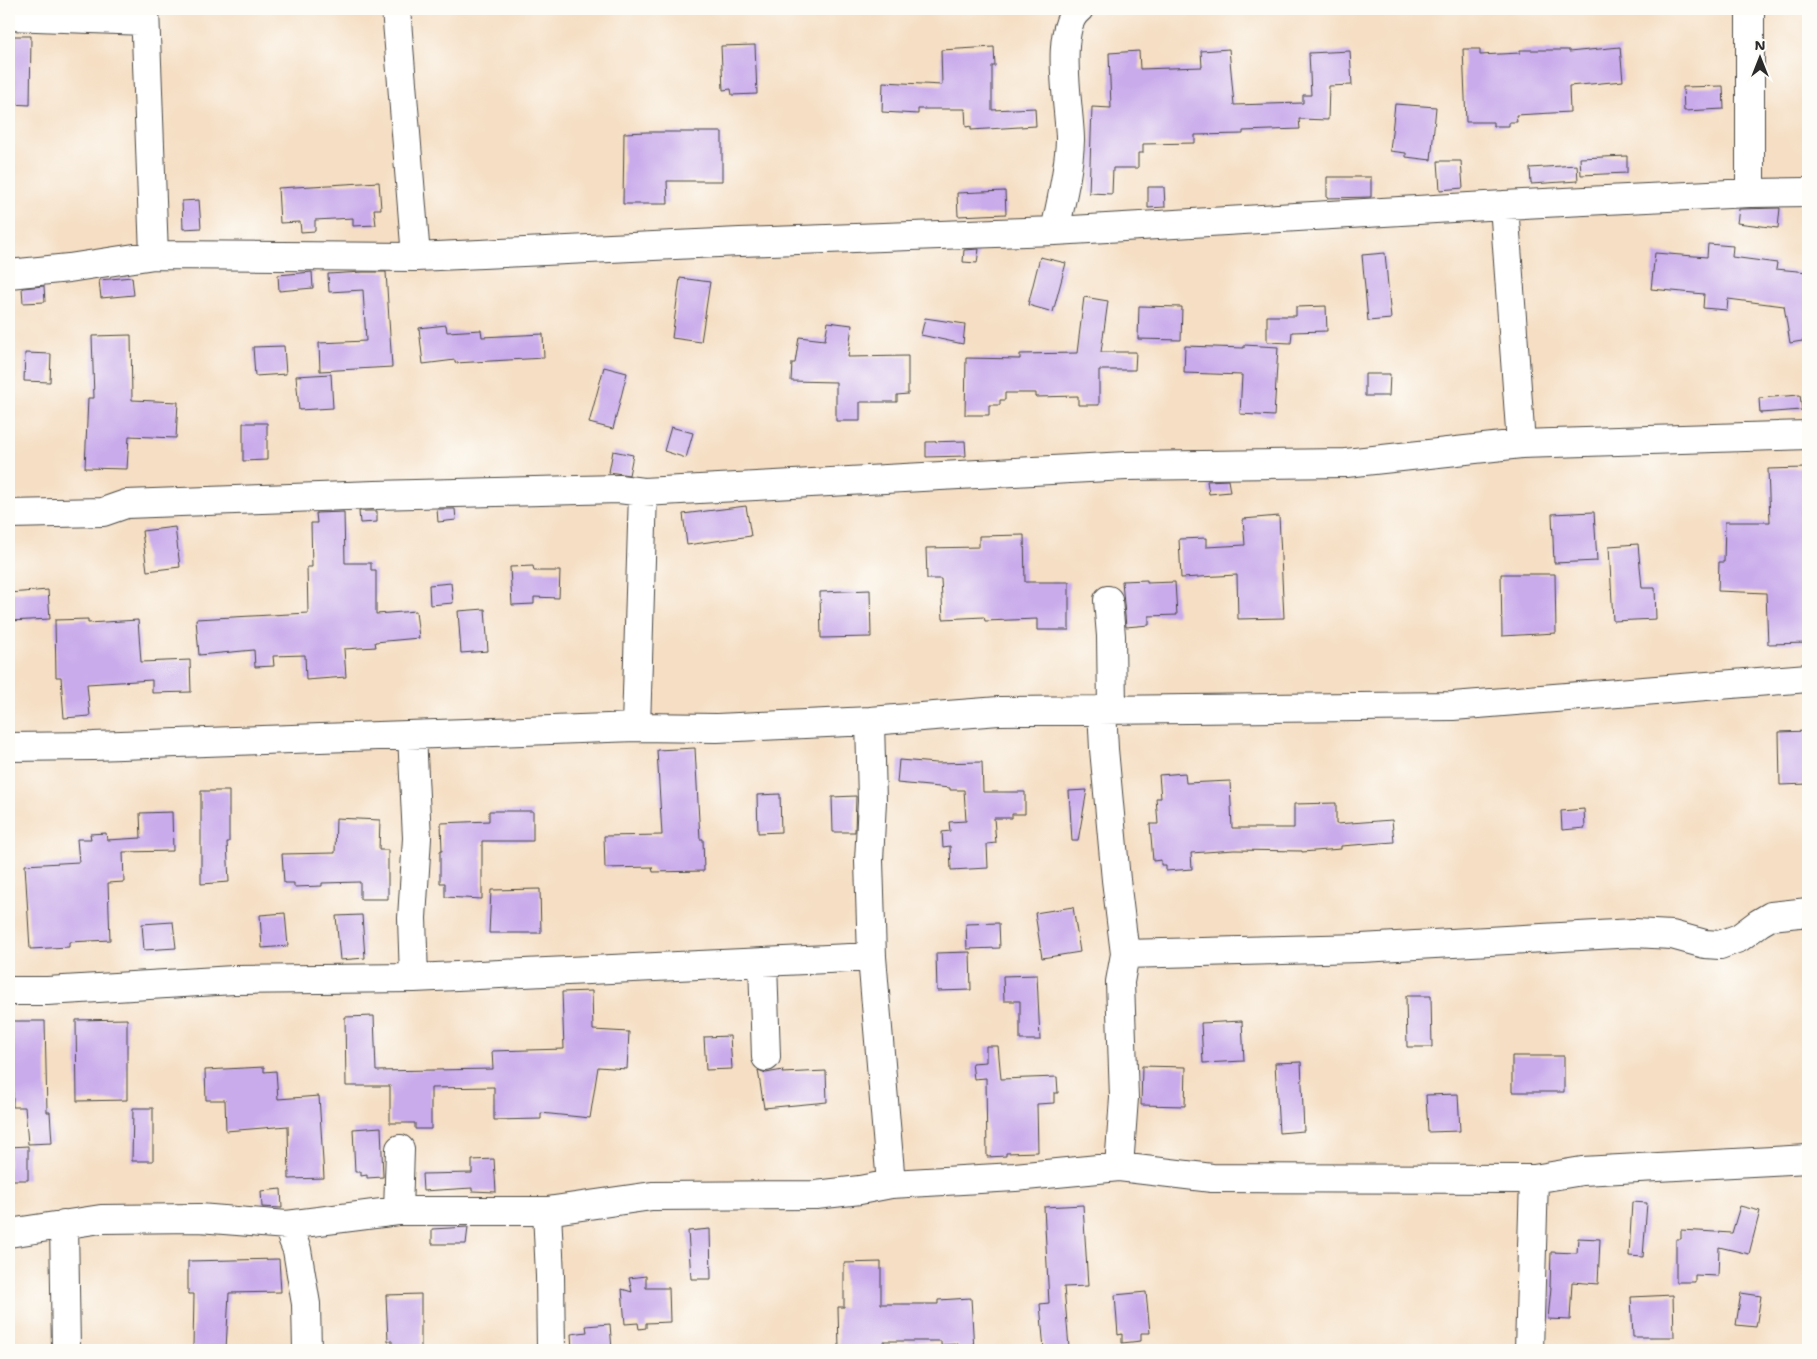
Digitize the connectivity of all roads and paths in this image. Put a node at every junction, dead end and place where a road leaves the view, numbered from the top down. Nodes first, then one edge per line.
1 (396, 9) edge
2 (1750, 9) edge
3 (1074, 10) edge
4 (145, 15) edge
5 (9, 16) edge
6 (1808, 192) edge
7 (1750, 193) junction
8 (1504, 205) junction
9 (1055, 231) junction
10 (154, 256) junction
11 (416, 257) junction
12 (9, 274) edge
13 (1808, 435) edge
14 (1521, 444) junction
15 (643, 492) junction
16 (9, 514) edge
17 (1108, 600) dead end
18 (1808, 678) edge
19 (1107, 709) junction
20 (870, 721) junction
21 (636, 727) junction
22 (412, 736) junction
23 (9, 747) edge
24 (1808, 912) edge
25 (1125, 954) junction
26 (872, 957) junction
27 (763, 962) junction
28 (414, 978) junction
29 (9, 991) edge
30 (766, 1057) dead end
31 (400, 1149) dead end
32 (1808, 1159) edge
33 (1119, 1167) junction
34 (1534, 1179) junction
35 (891, 1184) junction
36 (398, 1211) junction
37 (547, 1211) junction
38 (64, 1224) junction
39 (287, 1225) junction
40 (9, 1233) edge
41 (66, 1350) edge
42 (307, 1350) edge
43 (551, 1350) edge
44 (1529, 1350) edge

1 - 11 street
2 - 7 street
3 - 9 street
4 - 5 street
4 - 10 street
6 - 7 street
7 - 8 street
8 - 9 street
8 - 14 street
9 - 11 street
10 - 11 street
10 - 12 street
13 - 14 street
14 - 15 street
15 - 16 street
15 - 21 street
17 - 19 street
18 - 19 street
19 - 20 street
19 - 25 street
20 - 21 street
20 - 26 street
21 - 22 street
22 - 23 street
22 - 28 street
24 - 25 street
25 - 33 street
26 - 27 street
26 - 35 street
27 - 28 street
27 - 30 street
28 - 29 street
31 - 36 street
32 - 34 street
33 - 34 street
33 - 35 street
34 - 44 street
35 - 37 street
36 - 37 street
36 - 39 street
37 - 43 street
38 - 39 street
38 - 40 street
38 - 41 street
39 - 42 street

